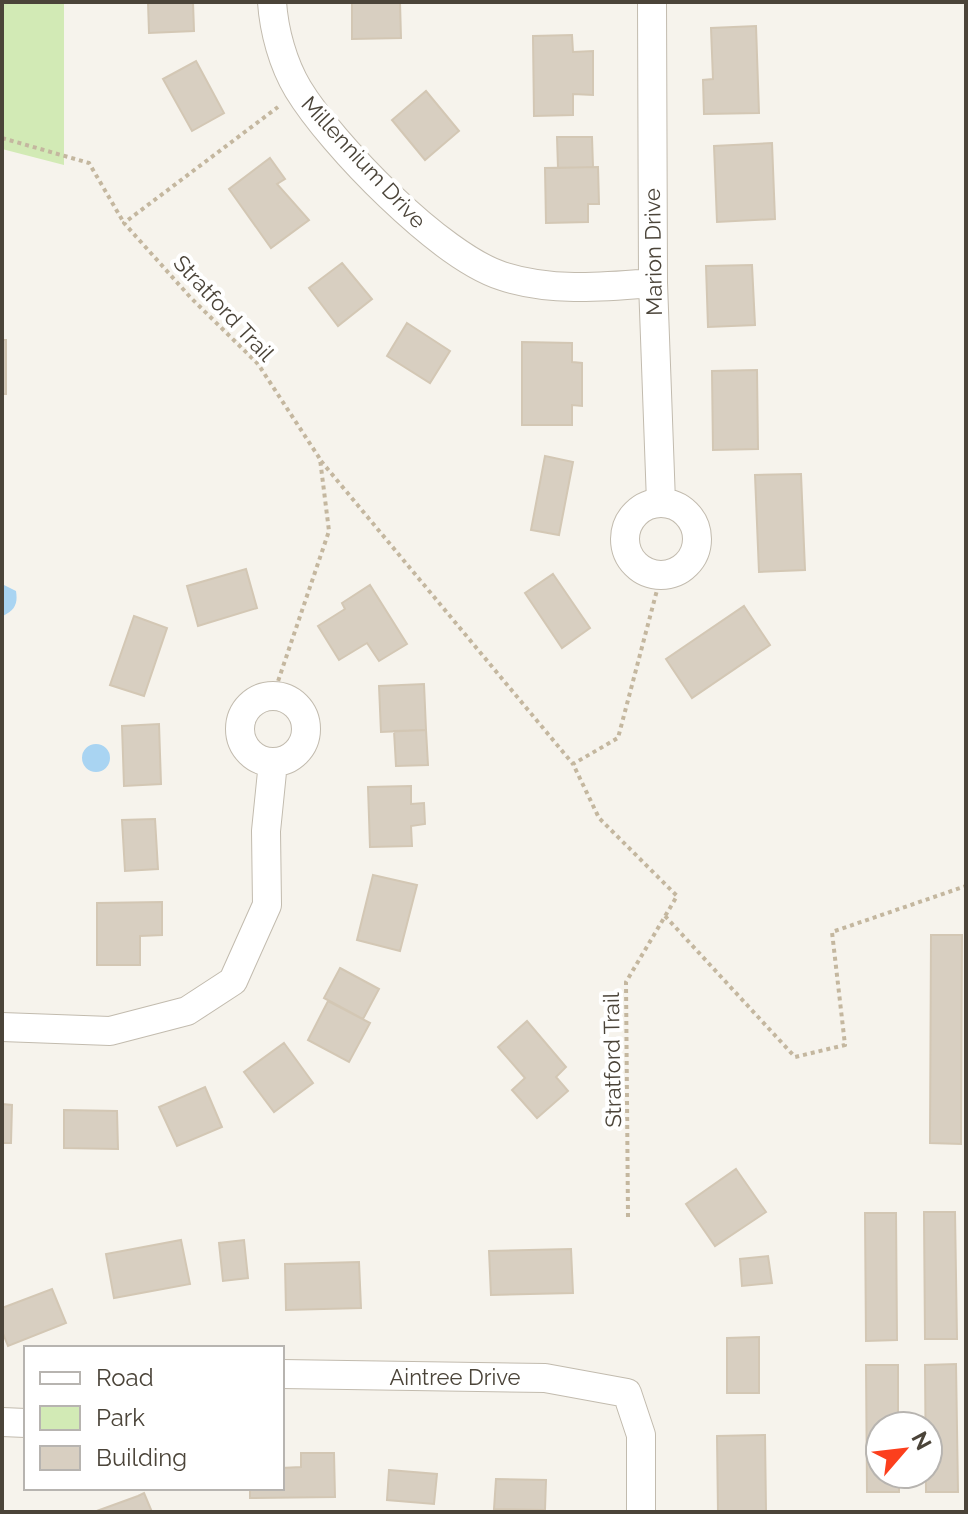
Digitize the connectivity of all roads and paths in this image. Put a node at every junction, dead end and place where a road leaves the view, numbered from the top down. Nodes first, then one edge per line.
1 (272, 2) edge
2 (652, 2) edge
3 (299, 91) junction
4 (2, 138) edge
5 (124, 223) junction
6 (653, 283) junction
7 (320, 459) junction
8 (661, 502) junction
9 (661, 575) junction
10 (273, 696) junction
11 (273, 762) junction
12 (573, 764) junction
13 (966, 886) edge
14 (665, 916) junction
15 (2, 1027) edge
16 (628, 1217) dead end
17 (284, 1374) edge
18 (641, 1512) edge

1 - 3 street, Millennium Drive
2 - 6 street, Marion Drive
3 - 5 path
3 - 6 street, Millennium Drive
4 - 5 path, Stratford Trail
5 - 7 path, Stratford Trail
6 - 8 street, Marion Drive
7 - 10 path, Stratford Trail
7 - 12 path, Stratford Trail
8 - 9 street
8 - 9 street
9 - 12 path
10 - 11 street
10 - 11 street
11 - 15 street
12 - 14 path, Stratford Trail
13 - 14 path
14 - 16 path, Stratford Trail
17 - 18 street, Aintree Drive

